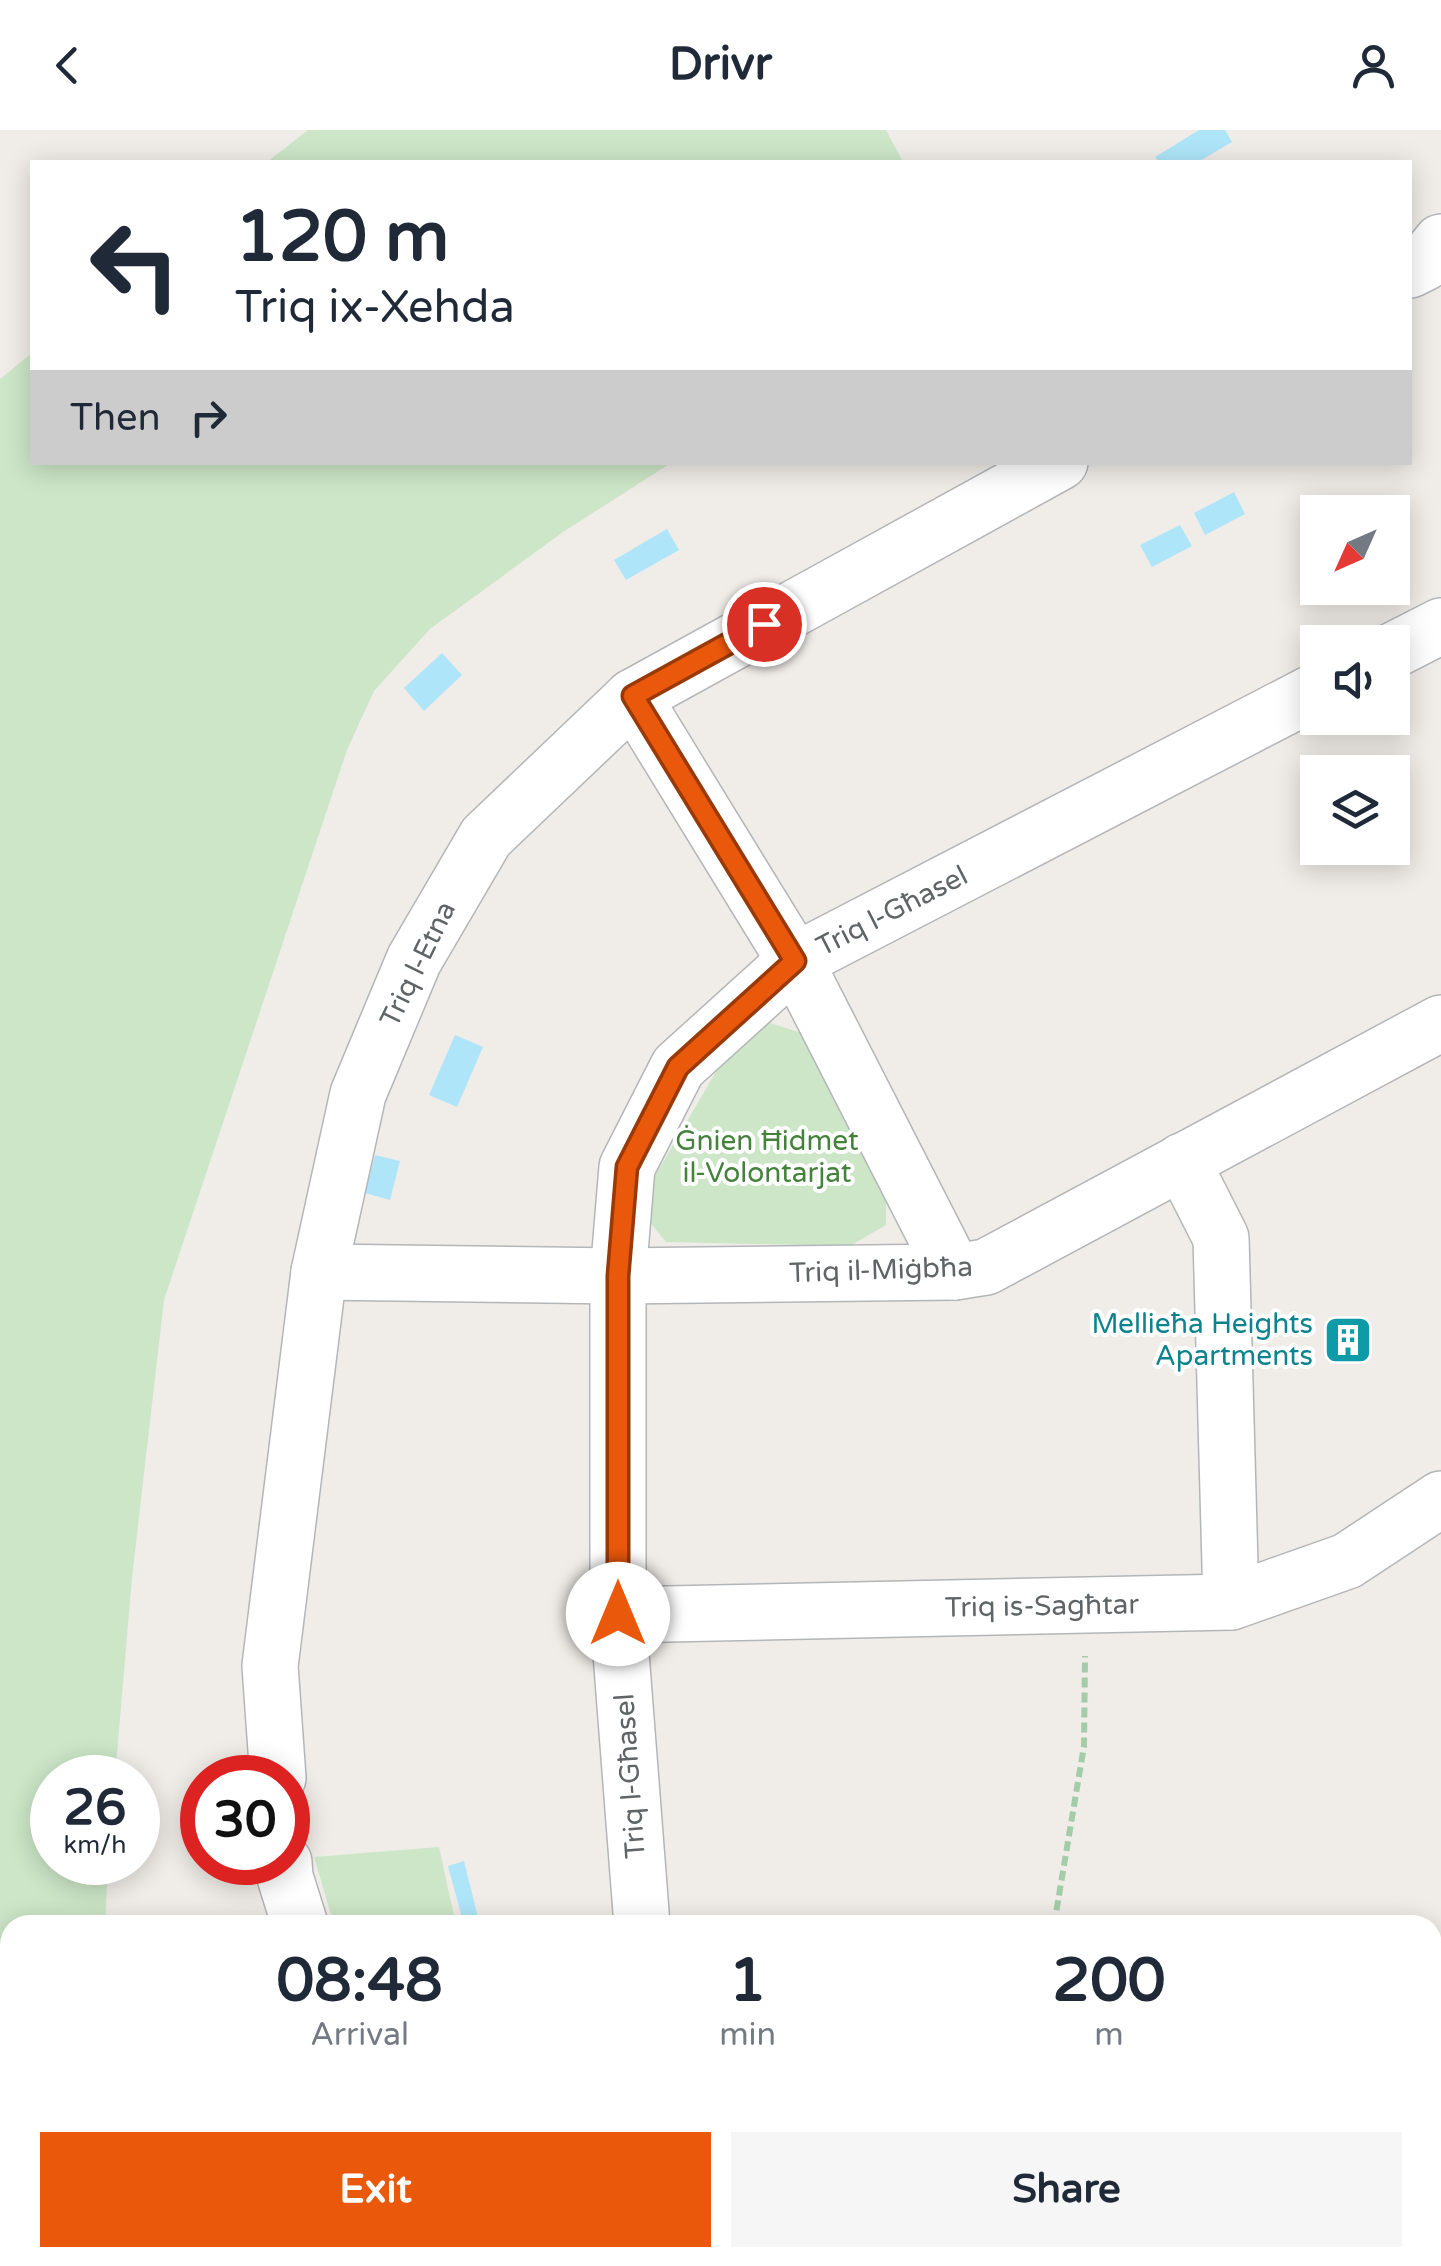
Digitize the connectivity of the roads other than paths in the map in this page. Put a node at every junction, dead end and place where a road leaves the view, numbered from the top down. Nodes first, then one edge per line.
1 (1055, 465) edge
2 (1441, 626) edge
3 (1410, 642) edge
4 (633, 696) junction
5 (1300, 699) edge
6 (795, 961) junction
7 (1441, 1023) edge
8 (1182, 1161) junction
9 (319, 1272) junction
10 (954, 1272) junction
11 (618, 1276) junction
12 (1441, 1500) edge
13 (1231, 1602) junction
14 (618, 1614) junction
15 (276, 1755) edge
16 (288, 1885) edge
17 (297, 1915) edge
18 (641, 1915) edge

1 - 4 street, Triq l-Etna
2 - 3 street
4 - 6 street
4 - 9 street, Triq l-Etna
5 - 6 street, Triq l-Għasel
6 - 10 street
6 - 11 street, Triq l-Għasel
7 - 8 street, Triq il-Miġbħa
8 - 10 street, Triq il-Miġbħa
8 - 13 street
9 - 11 street, Triq il-Miġbħa
9 - 15 street, Triq l-Etna
10 - 11 street, Triq il-Miġbħa
11 - 14 street, Triq l-Għasel
12 - 13 street, Triq is-Sagħtar
13 - 14 street, Triq is-Sagħtar
14 - 18 street, Triq l-Għasel
16 - 17 street

